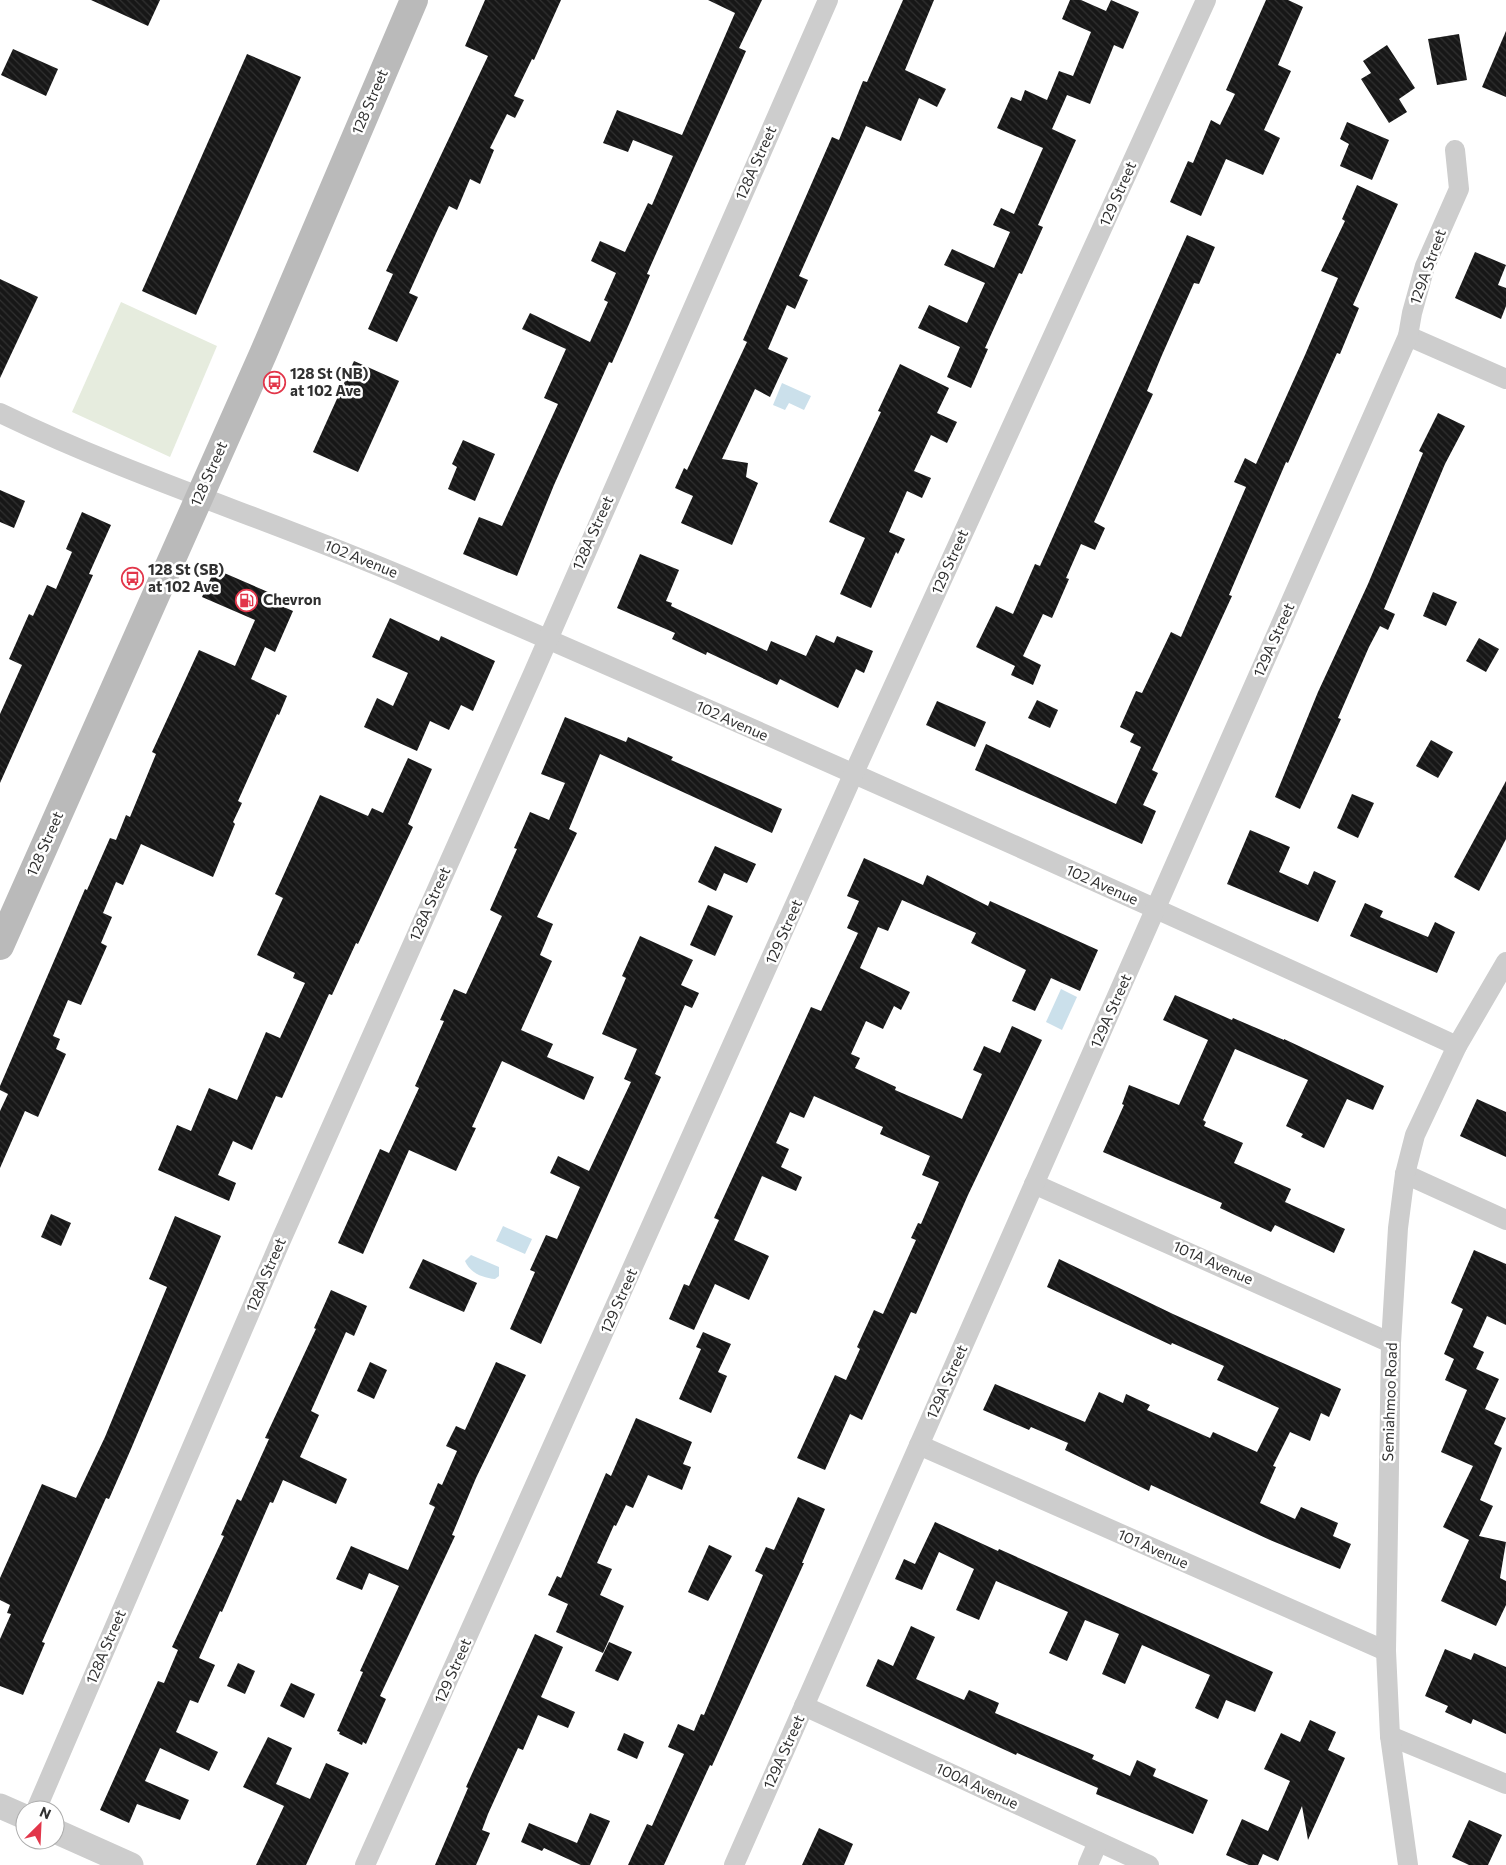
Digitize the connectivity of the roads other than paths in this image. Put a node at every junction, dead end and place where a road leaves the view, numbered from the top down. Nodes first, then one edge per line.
1 (414, 0) edge
2 (828, 0) edge
3 (1206, 0) edge
4 (1456, 150) dead end
5 (1408, 336) junction
6 (1506, 379) edge
7 (0, 413) edge
8 (199, 496) junction
9 (547, 639) junction
10 (853, 775) junction
11 (1156, 909) junction
12 (0, 946) edge
13 (1506, 962) edge
14 (1457, 1046) junction
15 (1405, 1174) junction
16 (1034, 1184) junction
17 (1506, 1220) edge
18 (1391, 1343) junction
19 (919, 1445) junction
20 (1386, 1651) junction
21 (804, 1706) junction
22 (1390, 1736) junction
23 (1506, 1784) edge
24 (40, 1800) edge
25 (0, 1806) edge
26 (15, 1813) edge
27 (65, 1835) edge
28 (1098, 1842) junction
29 (131, 1865) edge
30 (365, 1865) edge
31 (734, 1865) edge
32 (1088, 1865) edge
33 (1149, 1865) edge
34 (1408, 1865) edge

1 - 8 main road, 128 Street
2 - 9 street, 128A Street
3 - 10 street, 129 Street
4 - 5 street, 129A Street
5 - 6 street
5 - 11 street, 129A Street
7 - 8 street, 102 Avenue
8 - 9 street, 102 Avenue
8 - 12 main road, 128 Street
9 - 10 street, 102 Avenue
9 - 24 street, 128A Street
10 - 11 street, 102 Avenue
10 - 30 street, 129 Street
11 - 14 street, 102 Avenue
11 - 16 street, 129A Street
13 - 14 street, Semiahmoo Road
14 - 15 street, Semiahmoo Road
15 - 17 street
15 - 18 street, Semiahmoo Road
16 - 18 street, 101A Avenue
16 - 19 street, 129A Street
18 - 20 street, Semiahmoo Road
19 - 20 street, 101 Avenue
19 - 21 street, 129A Street
20 - 22 street, Semiahmoo Road
21 - 28 street, 100A Avenue
21 - 31 street, 129A Street
22 - 23 street
22 - 34 street, Semiahmoo Road
25 - 26 street
27 - 29 street
28 - 32 street
28 - 33 street, 100A Avenue

